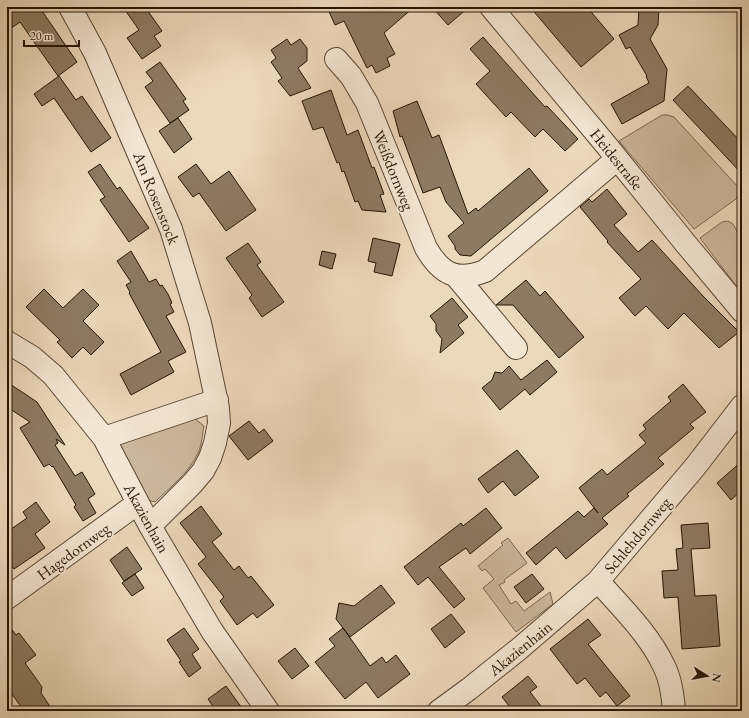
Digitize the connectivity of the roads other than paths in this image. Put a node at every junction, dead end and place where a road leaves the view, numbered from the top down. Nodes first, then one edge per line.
1 (70, 7) edge
2 (491, 7) edge
3 (336, 59) dead end
4 (617, 159) junction
5 (456, 276) junction
6 (742, 311) edge
7 (7, 342) edge
8 (516, 348) dead end
9 (217, 400) junction
10 (742, 406) edge
11 (104, 438) junction
12 (138, 503) junction
13 (150, 526) junction
14 (598, 581) junction
15 (7, 598) edge
16 (268, 711) edge
17 (439, 711) edge
18 (674, 711) edge

1 - 9 street, Am Rosenstock
2 - 4 street, Heidestraße
3 - 5 street, Weißdornweg
4 - 5 street
4 - 6 street, Heidestraße
5 - 8 street, Weißdornweg
7 - 11 street, Akazienhain
9 - 11 street
9 - 13 street, Am Rosenstock
10 - 14 street, Schlehdornweg
11 - 12 street, Akazienhain
12 - 13 street, Akazienhain
12 - 15 street, Hagedornweg
13 - 16 street, Akazienhain
14 - 17 street, Akazienhain
14 - 18 street, Schlehdornweg

